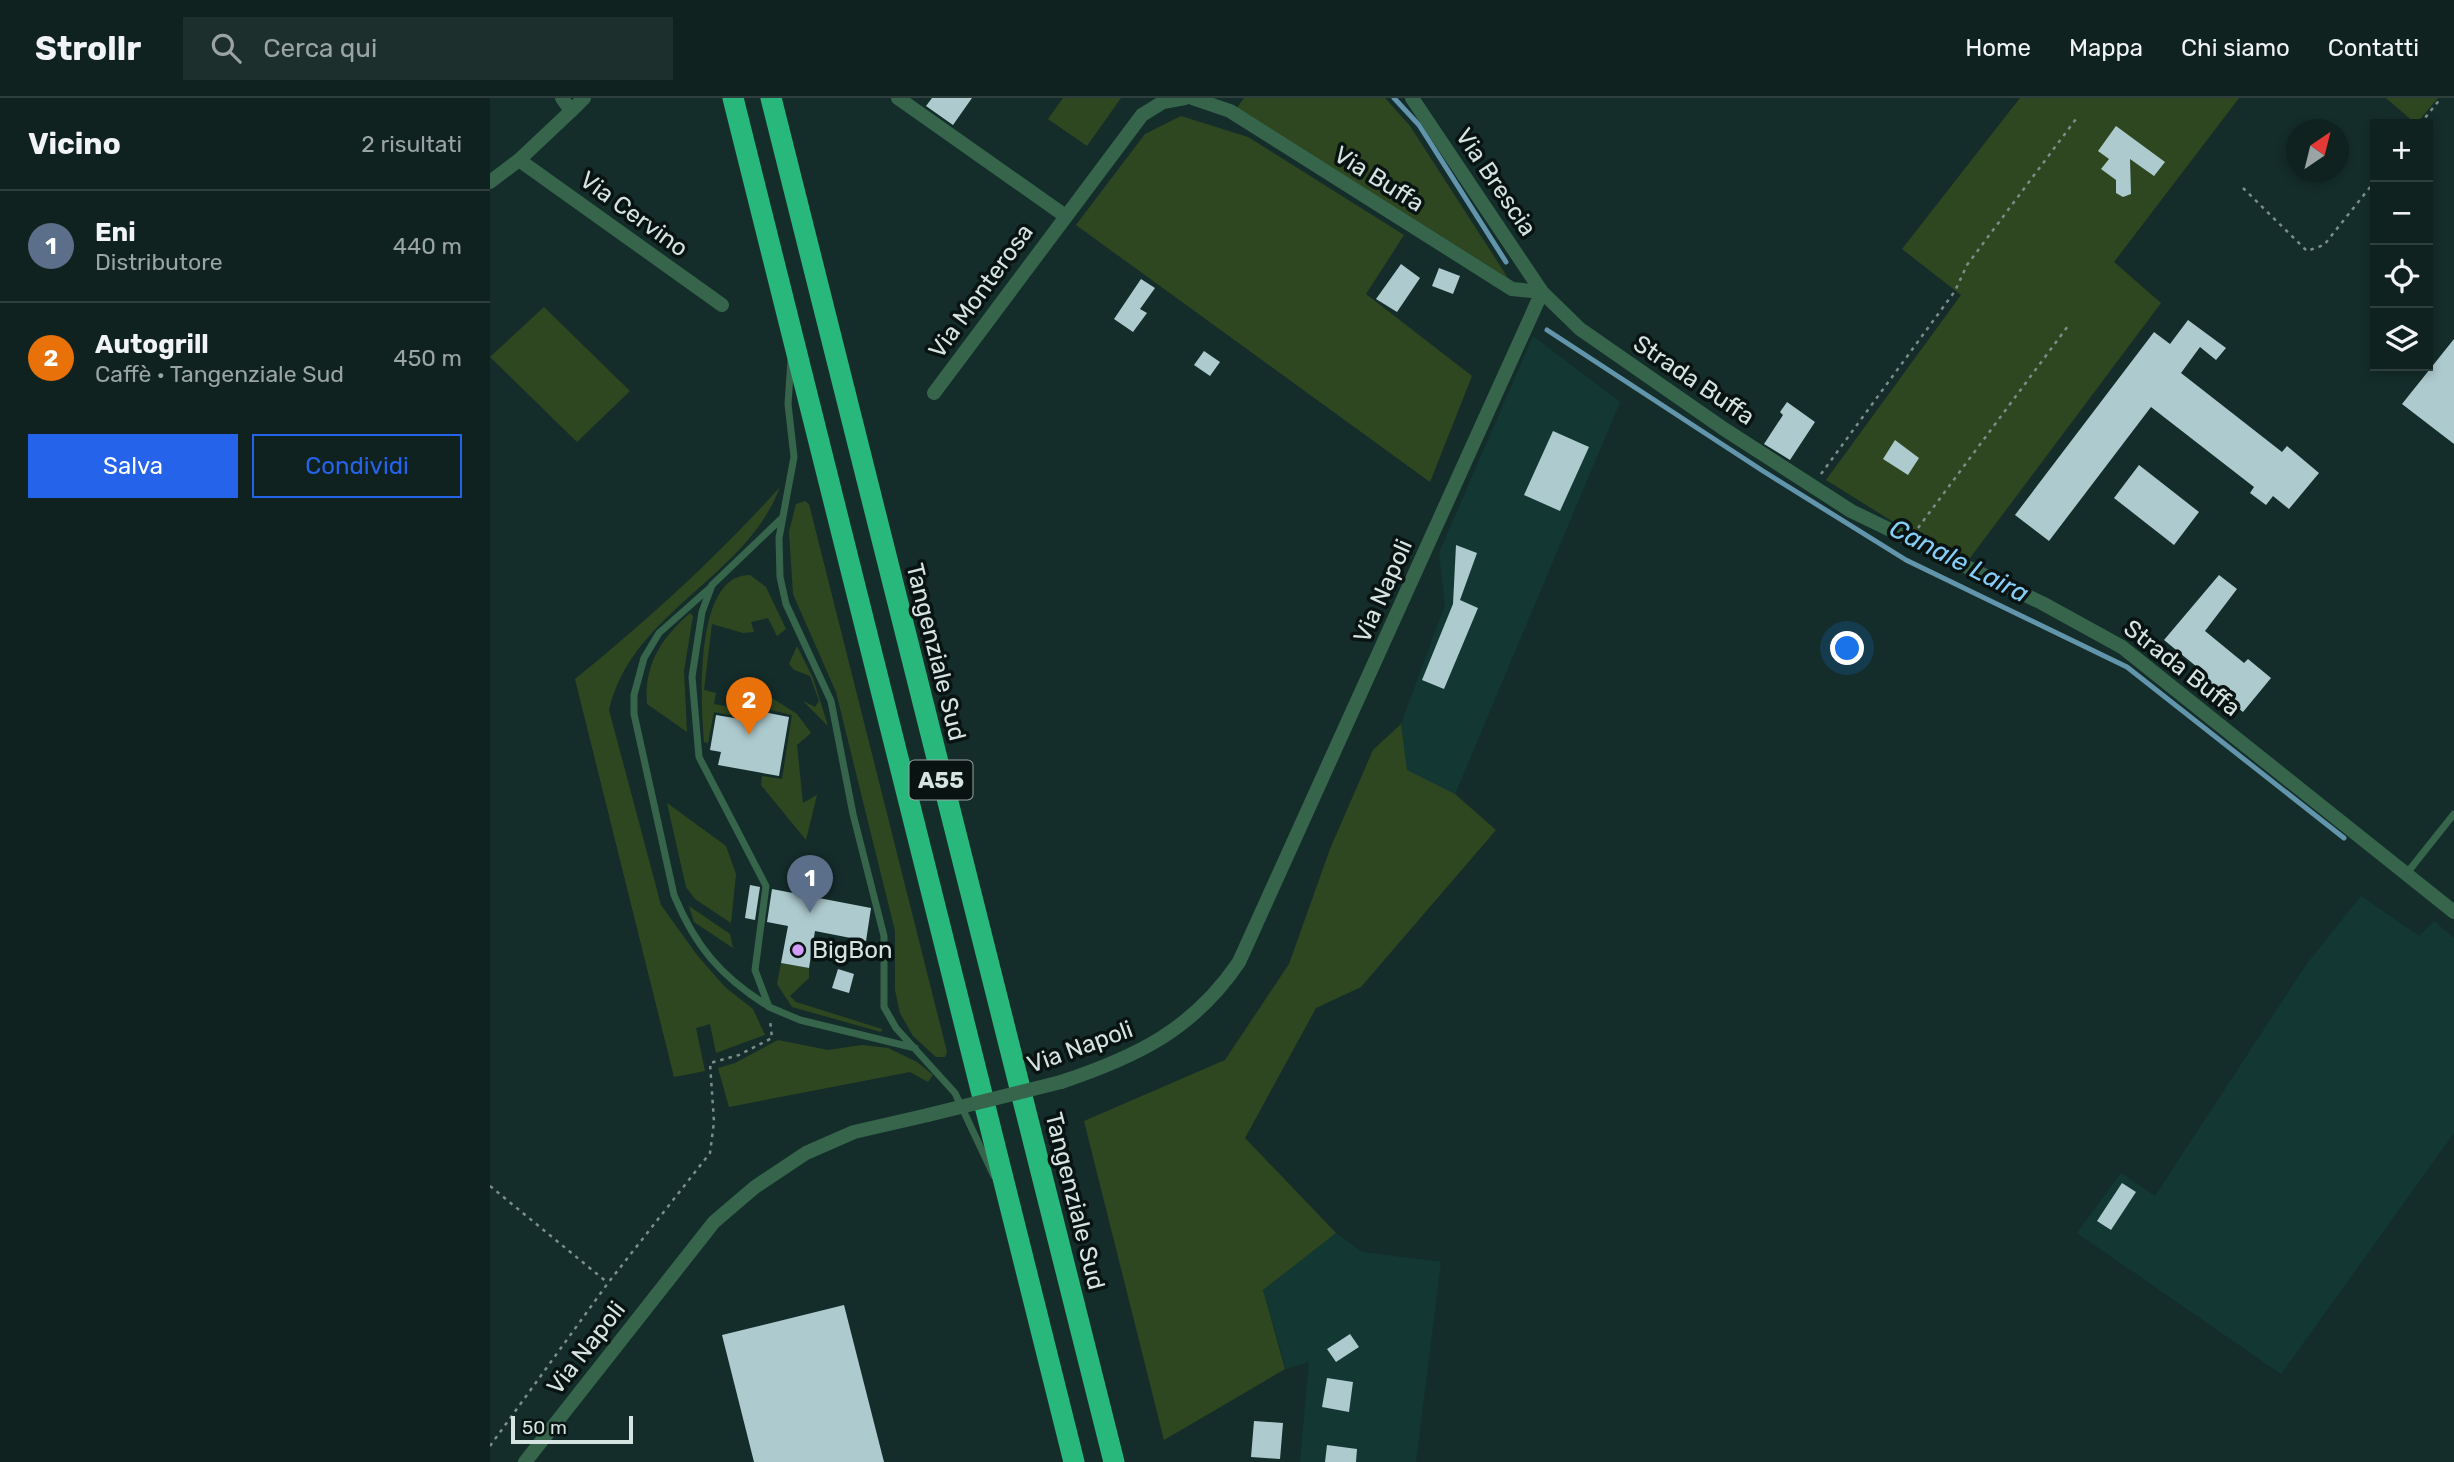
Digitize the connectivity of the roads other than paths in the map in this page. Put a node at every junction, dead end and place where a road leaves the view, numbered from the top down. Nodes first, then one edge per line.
1 (562, 98) edge
2 (584, 98) edge
3 (733, 98) edge
4 (771, 98) edge
5 (898, 98) edge
6 (1185, 98) edge
7 (1192, 98) edge
8 (1412, 98) edge
9 (570, 111) junction
10 (519, 160) junction
11 (490, 181) edge
12 (1064, 215) junction
13 (1542, 292) junction
14 (722, 305) dead end
15 (792, 342) junction
16 (934, 393) dead end
17 (782, 518) junction
18 (712, 586) junction
19 (2454, 814) edge
20 (2407, 873) junction
21 (2454, 912) edge
22 (769, 1007) junction
23 (915, 1048) junction
24 (1008, 1204) junction
25 (526, 1462) edge
26 (1074, 1462) edge
27 (1114, 1462) edge

1 - 9 street
2 - 9 street
3 - 15 highway, A55
4 - 27 highway, Tangenziale Sud / A55
5 - 12 street
6 - 12 street
7 - 13 street, Via Buffa
8 - 13 street, Via Brescia
9 - 10 street
10 - 11 street
10 - 14 street, Via Cervino
12 - 16 street, Via Monterosa
13 - 20 street, Strada Buffa
13 - 25 street, Via Napoli, bridge
15 - 17 lane
15 - 24 highway, A55
17 - 18 lane
17 - 23 lane
18 - 22 lane
18 - 22 lane
19 - 20 lane
20 - 21 street, Strada Buffa
22 - 23 lane
23 - 24 lane
24 - 26 highway, A55

